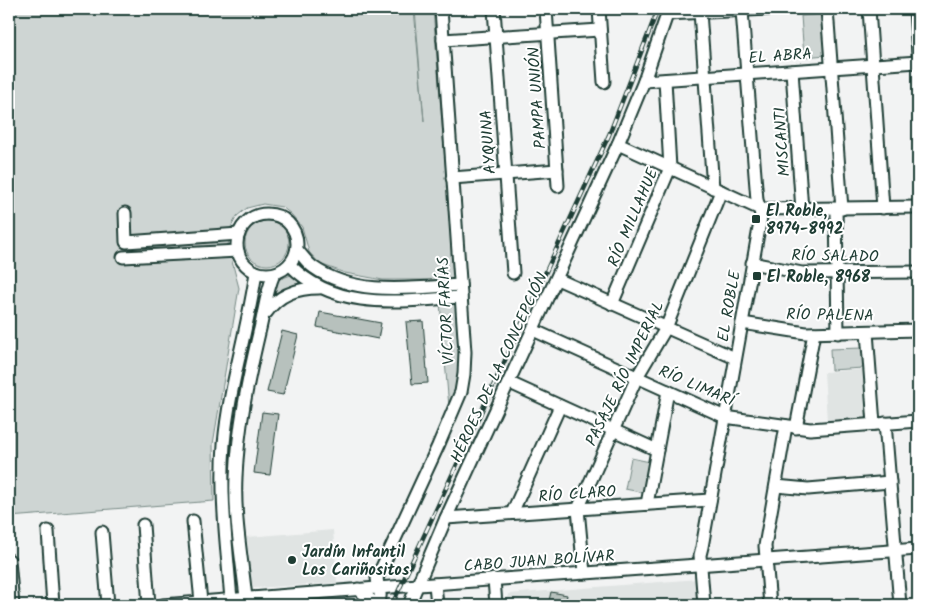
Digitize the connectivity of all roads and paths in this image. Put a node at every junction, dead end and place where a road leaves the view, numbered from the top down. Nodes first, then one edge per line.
1 (441, 9) edge
2 (494, 9) edge
3 (546, 9) edge
4 (599, 9) edge
5 (769, 9) edge
6 (827, 9) edge
7 (868, 9) edge
8 (915, 9) edge
9 (668, 11) edge
10 (742, 11) junction
11 (700, 12) junction
12 (600, 30) junction
13 (548, 33) junction
14 (496, 37) junction
15 (443, 40) junction
16 (918, 54) edge
17 (918, 62) edge
18 (873, 65) junction
19 (831, 68) junction
20 (792, 71) junction
21 (746, 74) junction
22 (705, 77) junction
23 (665, 80) junction
24 (644, 81) junction
25 (604, 82) dead end
26 (618, 144) junction
27 (670, 168) junction
28 (557, 170) junction
29 (506, 174) junction
30 (452, 178) junction
31 (558, 186) dead end
32 (717, 189) junction
33 (918, 207) edge
34 (883, 208) junction
35 (760, 209) junction
36 (839, 209) junction
37 (802, 210) junction
38 (124, 213) dead end
39 (239, 234) junction
40 (297, 250) junction
41 (238, 251) junction
42 (123, 257) dead end
43 (752, 264) junction
44 (290, 265) junction
45 (256, 272) junction
46 (918, 272) edge
47 (513, 273) dead end
48 (837, 273) junction
49 (274, 274) junction
50 (556, 279) junction
51 (460, 285) junction
52 (323, 288) junction
53 (403, 288) junction
54 (461, 297) junction
55 (403, 301) junction
56 (612, 304) junction
57 (264, 316) junction
58 (742, 323) junction
59 (666, 328) junction
60 (534, 330) junction
61 (918, 330) edge
62 (867, 332) junction
63 (814, 333) junction
64 (838, 333) junction
65 (735, 358) junction
66 (637, 377) junction
67 (510, 383) junction
68 (668, 391) junction
69 (560, 406) junction
70 (725, 417) junction
71 (918, 421) edge
72 (879, 424) junction
73 (791, 427) junction
74 (613, 430) junction
75 (657, 450) junction
76 (890, 482) junction
77 (776, 486) junction
78 (710, 500) junction
79 (647, 504) junction
80 (578, 509) junction
81 (512, 513) junction
82 (446, 518) junction
83 (194, 521) dead end
84 (143, 525) dead end
85 (48, 531) dead end
86 (102, 532) dead end
87 (918, 549) edge
88 (896, 550) junction
89 (9, 560) edge
90 (766, 560) junction
91 (701, 564) junction
92 (584, 573) junction
93 (494, 579) junction
94 (436, 584) junction
95 (418, 585) junction
96 (358, 589) junction
97 (379, 590) junction
98 (240, 601) edge
99 (201, 602) junction
100 (13, 605) edge
101 (53, 605) edge
102 (108, 605) edge
103 (149, 605) edge
104 (163, 605) edge
105 (374, 605) edge
106 (378, 605) edge
107 (409, 605) edge
108 (437, 605) edge
109 (496, 605) edge
110 (704, 605) edge
111 (770, 605) edge
112 (900, 605) edge

1 - 15 street, VÍCTOR FARÍAS
2 - 14 street, AYQUINA
3 - 13 street, PAMPA UNIÓN
4 - 12 street
5 - 10 street
6 - 19 street
7 - 18 street
8 - 16 street
9 - 11 street
9 - 24 street, HÉROES DE LA CONCEPCIÓN
10 - 11 street
10 - 21 street, EL ROBLE
11 - 22 street, PASAJE RÍO IMPERIAL
12 - 13 street
12 - 25 street
13 - 14 street
13 - 28 street, PAMPA UNIÓN
14 - 15 street
14 - 29 street, AYQUINA
15 - 30 street, VÍCTOR FARÍAS
17 - 18 street, EL ABRA
18 - 19 street, EL ABRA
18 - 34 street
19 - 20 street, EL ABRA
19 - 36 street
20 - 21 street, EL ABRA
20 - 37 street, MISCANTI
21 - 22 street, EL ABRA
21 - 35 street, EL ROBLE
22 - 23 street, EL ABRA
22 - 32 street, PASAJE RÍO IMPERIAL
23 - 24 street, EL ABRA
23 - 27 street, RÍO MILLAHUE
24 - 26 street, HÉROES DE LA CONCEPCIÓN
26 - 27 street
26 - 50 street, HÉROES DE LA CONCEPCIÓN
27 - 32 street
27 - 56 street, RÍO MILLAHUE
28 - 29 street
28 - 31 street, PAMPA UNIÓN
29 - 30 street
29 - 47 street, AYQUINA
30 - 51 street, VÍCTOR FARÍAS
32 - 35 street
32 - 59 street, PASAJE RÍO IMPERIAL
33 - 34 street
34 - 36 street
35 - 37 street
35 - 43 street, EL ROBLE
36 - 37 street
36 - 48 street
38 - 39 street
39 - 40 street
39 - 41 street
40 - 44 street
40 - 53 street
41 - 42 street
41 - 45 street
43 - 48 street, RÍO SALADO
43 - 58 street, EL ROBLE
44 - 49 street
44 - 52 street
45 - 49 street
45 - 98 street
46 - 48 street, RÍO SALADO
48 - 64 street
49 - 57 street
50 - 56 street
50 - 60 street, HÉROES DE LA CONCEPCIÓN
51 - 53 street
51 - 54 street, VÍCTOR FARÍAS
52 - 55 street
52 - 57 street
53 - 55 street
54 - 55 street
54 - 97 street, VÍCTOR FARÍAS
56 - 59 street
57 - 98 street
58 - 63 street, RÍO PALENA
58 - 65 street, EL ROBLE
59 - 65 street
59 - 66 street, PASAJE RÍO IMPERIAL
60 - 66 street, RÍO LIMARÍ
60 - 67 street, HÉROES DE LA CONCEPCIÓN
61 - 62 street, RÍO PALENA
62 - 64 street, RÍO PALENA
62 - 72 street
63 - 64 street, RÍO PALENA
63 - 73 street
65 - 70 street, EL ROBLE
66 - 68 street, RÍO LIMARÍ
66 - 74 street, PASAJE RÍO IMPERIAL
67 - 69 street
67 - 82 street, HÉROES DE LA CONCEPCIÓN
68 - 70 street, RÍO LIMARÍ
68 - 75 street
69 - 74 street
69 - 81 street
70 - 73 street, RÍO LIMARÍ
70 - 78 street, EL ROBLE
71 - 72 street, RÍO LIMARÍ
72 - 73 street, RÍO LIMARÍ
72 - 76 street
73 - 77 street
74 - 75 street
74 - 80 street, PASAJE RÍO IMPERIAL
75 - 79 street
76 - 77 street
76 - 88 street
77 - 90 street
78 - 79 street, RÍO CLARO
78 - 91 street, EL ROBLE
79 - 80 street, RÍO CLARO
80 - 81 street, RÍO CLARO
80 - 92 street, PASAJE RÍO IMPERIAL
81 - 82 street, RÍO CLARO
82 - 95 street, HÉROES DE LA CONCEPCIÓN
83 - 99 street
84 - 103 street
85 - 101 street
86 - 102 street
87 - 88 street, CABO JUAN BOLÍVAR
88 - 90 street, CABO JUAN BOLÍVAR
88 - 112 street
89 - 100 street
90 - 91 street, CABO JUAN BOLÍVAR
90 - 111 street
91 - 92 street, CABO JUAN BOLÍVAR
91 - 110 street, EL ROBLE
92 - 93 street, CABO JUAN BOLÍVAR
93 - 94 street, CABO JUAN BOLÍVAR
93 - 109 street
94 - 95 street, CABO JUAN BOLÍVAR
94 - 108 street
95 - 97 street, CABO JUAN BOLÍVAR
95 - 107 street, HÉROES DE LA CONCEPCIÓN
96 - 97 street, CABO JUAN BOLÍVAR
96 - 98 street, CABO JUAN BOLÍVAR
96 - 105 street
97 - 106 street
98 - 99 street, CABO JUAN BOLÍVAR
99 - 104 street, CABO JUAN BOLÍVAR

